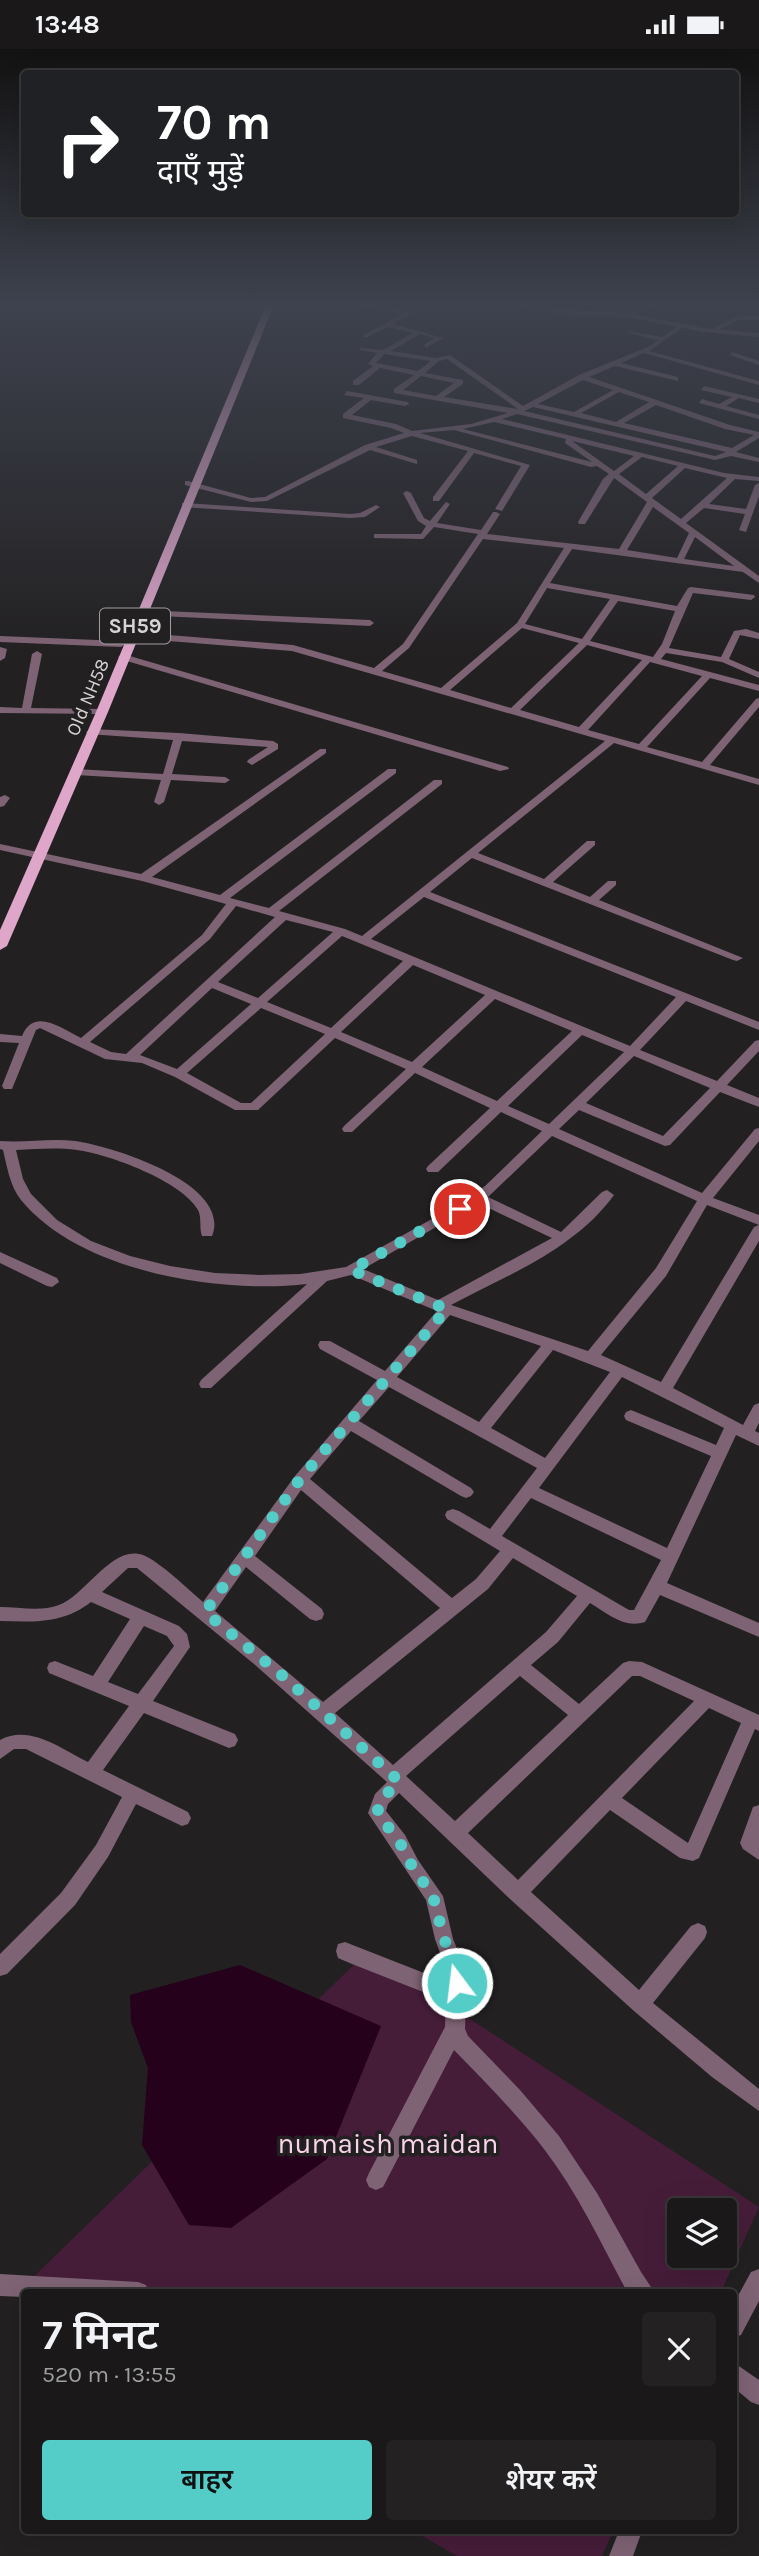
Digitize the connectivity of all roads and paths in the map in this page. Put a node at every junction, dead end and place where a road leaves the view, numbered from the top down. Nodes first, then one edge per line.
1 (216, 422) edge
2 (218, 422) edge
3 (376, 422) edge
4 (485, 422) edge
5 (503, 422) edge
6 (576, 422) edge
7 (609, 422) edge
8 (621, 422) edge
9 (712, 422) edge
10 (380, 423) joint
11 (617, 424) junction
12 (674, 426) dead end
13 (453, 428) junction
14 (732, 429) junction
15 (411, 433) junction
16 (661, 434) junction
17 (759, 434) edge
18 (563, 438) junction
19 (705, 444) junction
20 (368, 447) junction
21 (472, 451) junction
22 (731, 452) junction
23 (640, 455) junction
24 (567, 457) junction
25 (759, 460) edge
26 (414, 462) dead end
27 (519, 462) junction
28 (684, 465) junction
29 (601, 467) junction
30 (612, 474) junction
31 (732, 477) junction
32 (759, 481) edge
33 (191, 484) junction
34 (407, 493) dead end
35 (436, 499) dead end
36 (648, 501) junction
37 (446, 504) dead end
38 (185, 505) junction
39 (703, 505) junction
40 (376, 507) dead end
41 (749, 512) junction
42 (582, 522) dead end
43 (680, 524) junction
44 (431, 525) junction
45 (743, 530) dead end
46 (693, 533) junction
47 (483, 534) junction
48 (377, 536) dead end
49 (569, 546) junction
50 (622, 552) junction
51 (679, 561) junction
52 (745, 570) junction
53 (759, 580) edge
54 (544, 585) junction
55 (751, 597) dead end
56 (615, 599) junction
57 (680, 609) junction
58 (141, 613) junction
59 (370, 623) dead end
60 (520, 625) junction
61 (131, 635) junction
62 (759, 636) edge
63 (586, 642) junction
64 (121, 644) junction
65 (1, 648) edge
66 (665, 650) junction
67 (37, 654) dead end
68 (123, 657) junction
69 (652, 659) junction
70 (724, 660) junction
71 (374, 673) junction
72 (708, 675) junction
73 (759, 675) edge
74 (759, 688) edge
75 (442, 692) junction
76 (759, 701) edge
77 (0, 710) edge
78 (26, 711) junction
79 (98, 712) junction
80 (512, 712) junction
81 (91, 732) junction
82 (580, 732) junction
83 (178, 737) junction
84 (611, 741) junction
85 (640, 749) junction
86 (323, 751) dead end
87 (252, 762) dead end
88 (703, 767) junction
89 (504, 769) dead end
90 (392, 771) dead end
91 (76, 772) junction
92 (167, 777) junction
93 (225, 780) dead end
94 (438, 782) dead end
95 (759, 782) edge
96 (159, 802) dead end
97 (591, 843) dead end
98 (0, 847) edge
99 (36, 854) junction
100 (471, 854) junction
101 (143, 878) junction
102 (545, 883) junction
103 (612, 883) dead end
104 (423, 893) junction
105 (228, 901) junction
106 (592, 901) junction
107 (278, 913) junction
108 (0, 926) edge
109 (341, 931) junction
110 (365, 939) junction
111 (0, 946) edge
112 (737, 958) dead end
113 (412, 959) junction
114 (209, 983) junction
115 (494, 993) junction
116 (684, 996) junction
117 (258, 1003) junction
118 (759, 1026) edge
119 (581, 1028) junction
120 (333, 1033) junction
121 (0, 1038) edge
122 (26, 1040) junction
123 (82, 1043) junction
124 (759, 1044) edge
125 (633, 1050) junction
126 (130, 1057) junction
127 (414, 1069) junction
128 (178, 1074) junction
129 (8, 1086) dead end
130 (718, 1086) junction
131 (759, 1103) edge
132 (577, 1104) junction
133 (499, 1106) junction
134 (348, 1129) dead end
135 (550, 1130) junction
136 (759, 1132) edge
137 (5, 1146) edge
138 (433, 1169) dead end
139 (607, 1195) dead end
140 (479, 1198) junction
141 (704, 1200) junction
142 (759, 1220) edge
143 (759, 1230) edge
144 (207, 1233) dead end
145 (563, 1237) junction
146 (0, 1257) edge
147 (351, 1270) junction
148 (323, 1277) junction
149 (52, 1282) dead end
150 (443, 1307) junction
151 (551, 1343) junction
152 (325, 1345) dead end
153 (591, 1357) junction
154 (620, 1370) junction
155 (387, 1379) junction
156 (206, 1384) dead end
157 (664, 1390) junction
158 (759, 1409) edge
159 (631, 1416) dead end
160 (349, 1422) junction
161 (481, 1430) junction
162 (746, 1433) edge
163 (720, 1453) junction
164 (547, 1466) junction
165 (300, 1479) junction
166 (528, 1490) junction
167 (466, 1492) dead end
168 (453, 1515) dead end
169 (492, 1538) junction
170 (511, 1549) junction
171 (245, 1557) junction
172 (670, 1557) junction
173 (657, 1586) junction
174 (88, 1593) junction
175 (588, 1594) junction
176 (452, 1608) junction
177 (205, 1612) junction
178 (0, 1614) edge
179 (316, 1614) dead end
180 (140, 1616) junction
181 (759, 1630) edge
182 (520, 1666) junction
183 (55, 1668) dead end
184 (97, 1685) junction
185 (708, 1698) junction
186 (144, 1702) junction
187 (322, 1713) junction
188 (580, 1716) junction
189 (755, 1721) edge
190 (229, 1740) dead end
191 (0, 1751) edge
192 (91, 1773) junction
193 (396, 1778) junction
194 (133, 1793) junction
195 (609, 1799) junction
196 (759, 1814) edge
197 (183, 1818) dead end
198 (455, 1833) junction
199 (759, 1851) edge
200 (517, 1893) junction
201 (698, 1932) dead end
202 (345, 1951) dead end
203 (0, 1967) edge
204 (456, 1996) junction
205 (640, 2004) junction
206 (455, 2029) junction
207 (759, 2101) edge
208 (376, 2181) dead end
209 (759, 2280) edge
210 (0, 2285) edge
211 (69, 2289) edge
212 (641, 2289) edge
213 (737, 2320) edge
214 (737, 2375) edge
215 (759, 2394) edge
216 (630, 2534) edge
217 (621, 2556) edge

1 - 33 main road, Old NH58 / SH59
2 - 33 main road, Old NH58 / SH59
3 - 10 street
4 - 13 street
5 - 18 street
6 - 22 street
7 - 11 street
8 - 11 street
9 - 14 street
10 - 15 street
11 - 16 street
12 - 16 street
13 - 15 street
13 - 24 street
14 - 17 street
14 - 19 street
15 - 20 street
15 - 21 street
16 - 19 street
17 - 22 street
18 - 23 street
18 - 29 street
19 - 22 street
20 - 26 street
20 - 33 street
21 - 27 street
21 - 35 street
22 - 25 street
23 - 28 street
23 - 30 street
24 - 27 street
24 - 29 street
25 - 32 street
27 - 47 street
28 - 31 street
28 - 36 street
29 - 30 street
30 - 36 street
30 - 42 street
31 - 32 street
31 - 39 street
32 - 41 street
33 - 38 main road, Old NH58 / SH59
33 - 64 main road, Old NH58 / SH59
34 - 44 street
36 - 43 street
36 - 50 street
37 - 44 street
38 - 40 street
38 - 58 main road, Old NH58 / SH59
39 - 41 street
39 - 43 street
41 - 45 street
43 - 46 street
44 - 47 street
44 - 48 street
46 - 51 street
46 - 52 street
47 - 49 street
47 - 71 street
49 - 50 street
49 - 54 street
50 - 51 street
51 - 52 street
52 - 53 street
54 - 56 street
54 - 60 street
55 - 57 street
56 - 57 street
56 - 63 street
57 - 66 street
58 - 59 street
58 - 61 main road, Old NH58 / SH59
60 - 63 street
60 - 75 street
61 - 68 main road, Old NH58 / SH59
61 - 71 street
62 - 70 street
63 - 69 street
63 - 80 street
64 - 65 street
64 - 79 main road, Old NH58 / SH59
66 - 69 street
66 - 70 street
67 - 78 street
68 - 79 main road, Old NH58 / SH59
68 - 89 street
69 - 72 street
69 - 82 street
70 - 73 street
71 - 75 street
72 - 74 street
72 - 85 street
75 - 80 street
76 - 88 street
77 - 78 street
78 - 79 street
79 - 81 main road, Old NH58 / SH59
79 - 99 main road, Old NH58 / SH59
80 - 82 street
81 - 83 street
81 - 91 main road, Old NH58 / SH59
82 - 84 street
83 - 87 street
83 - 92 street
84 - 85 street
84 - 100 street
85 - 88 street
86 - 101 street
88 - 95 street
90 - 105 street
91 - 92 street
91 - 99 main road, Old NH58 / SH59
92 - 93 street
92 - 96 street
94 - 107 street
97 - 102 street
98 - 99 street
99 - 101 street
99 - 108 main road, Old NH58 / SH59
99 - 111 main road, Old NH58 / SH59
100 - 102 street
100 - 104 street
101 - 105 street
102 - 106 street
103 - 106 street
104 - 110 street
104 - 116 street
105 - 107 street
105 - 123 street
106 - 112 street
107 - 109 street
107 - 114 street
109 - 110 street
109 - 117 street
110 - 113 street
113 - 115 street
113 - 120 street
114 - 117 street
114 - 126 street
115 - 119 street
115 - 127 street
116 - 118 street
116 - 125 street
117 - 120 street
117 - 128 street
119 - 125 street
119 - 133 street
120 - 127 street
120 - 128 street
121 - 122 street
122 - 123 street
122 - 129 street
123 - 126 street
124 - 130 street
125 - 130 street
125 - 132 street
126 - 128 street
127 - 133 street
127 - 134 street
130 - 131 street
130 - 132 street
132 - 135 street
133 - 135 street
133 - 138 street
135 - 140 street
135 - 141 street
136 - 141 street
137 - 144 street
137 - 148 street
139 - 145 street
140 - 145 street
140 - 147 street
141 - 142 street
141 - 153 street
143 - 157 street
145 - 150 street
146 - 149 street
147 - 148 street
147 - 150 street
148 - 156 street
150 - 151 street
150 - 155 street
151 - 153 street
151 - 161 street
152 - 155 street
153 - 154 street
154 - 157 street
154 - 164 street
155 - 160 street
155 - 161 street
157 - 162 street
158 - 162 street
159 - 163 street
160 - 165 street
160 - 167 street
161 - 164 street
162 - 163 street
163 - 172 street
164 - 166 street
165 - 171 street
165 - 176 street
166 - 169 street
166 - 172 street
168 - 169 street
169 - 170 street
170 - 175 street
170 - 176 street
171 - 177 street
171 - 179 street
172 - 173 street
173 - 175 street
173 - 181 street
174 - 177 street
174 - 178 street
174 - 180 street
175 - 182 street
176 - 187 street
177 - 187 street
180 - 184 street
180 - 186 street
182 - 188 street
182 - 193 street
183 - 184 street
184 - 186 street
185 - 188 street
185 - 189 street
185 - 195 street
186 - 190 street
186 - 192 street
187 - 193 street
188 - 198 street
189 - 195 street
191 - 192 street
192 - 194 street
193 - 198 street
193 - 204 street
194 - 197 street
194 - 203 street
195 - 200 street
196 - 199 street
198 - 200 street
200 - 205 street
201 - 205 street
202 - 204 street
204 - 206 street
205 - 207 street
206 - 208 street
206 - 212 street
209 - 213 street
210 - 211 street
214 - 215 street
216 - 217 street

